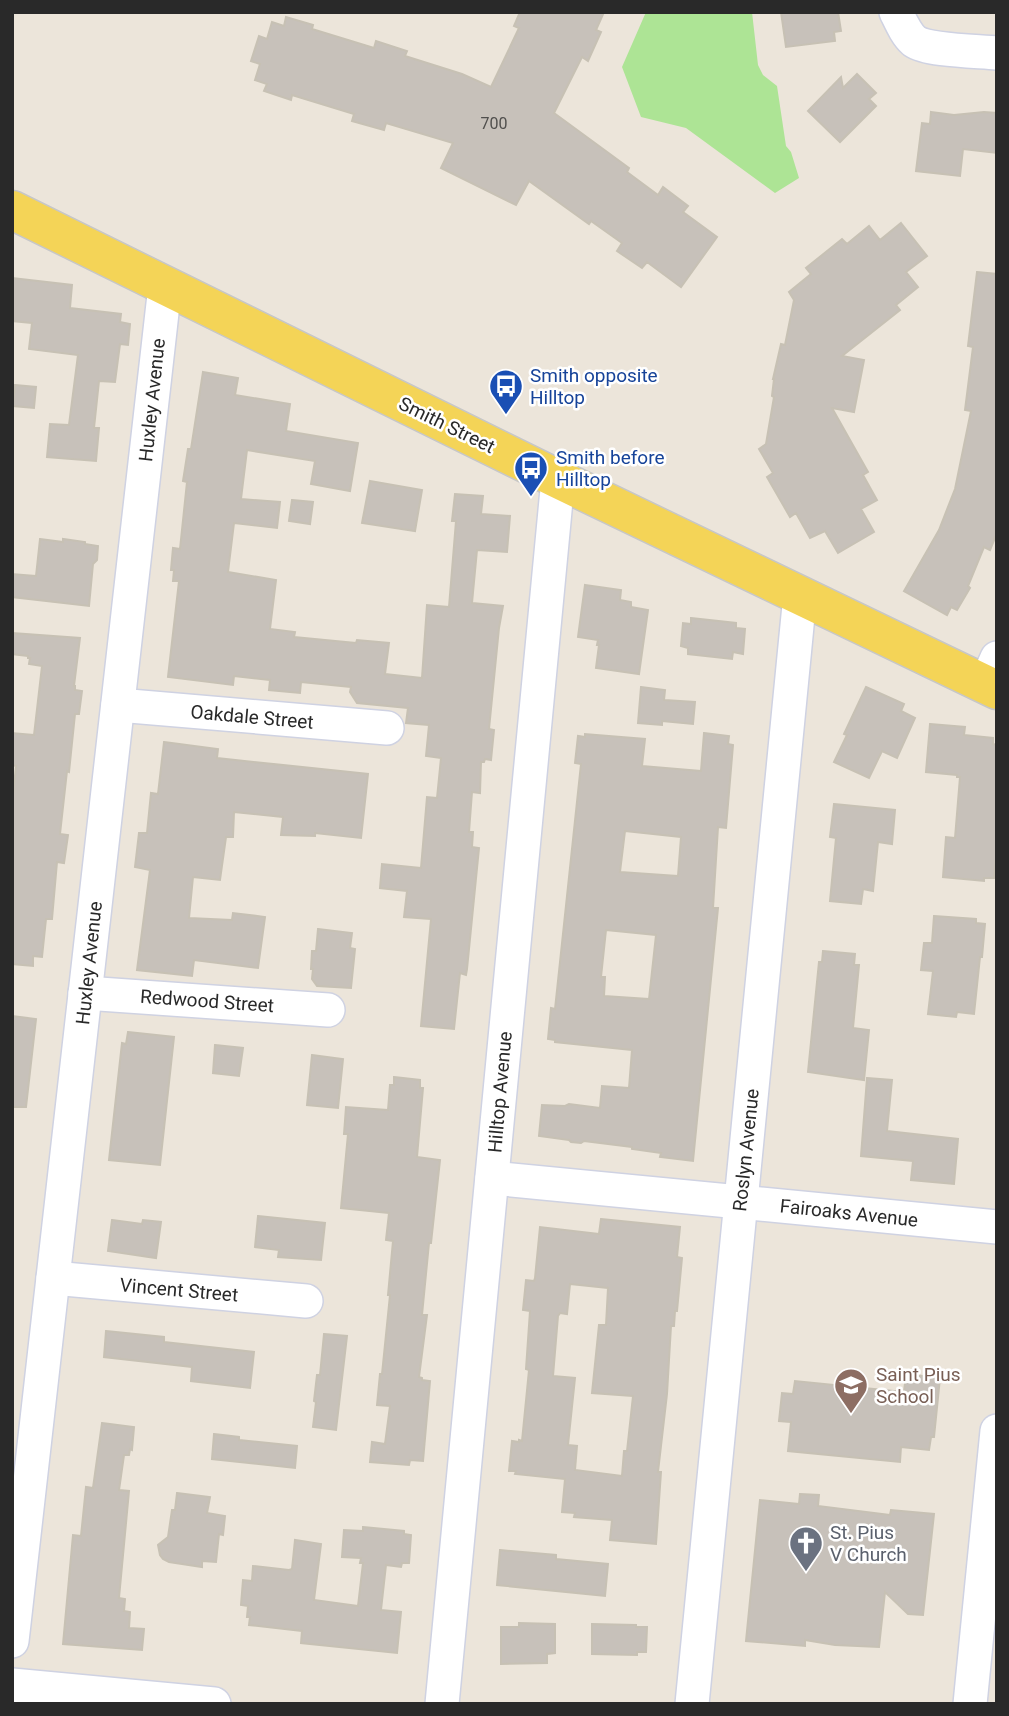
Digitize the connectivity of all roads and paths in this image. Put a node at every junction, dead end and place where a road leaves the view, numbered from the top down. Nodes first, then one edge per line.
1 (896, 12) edge
2 (997, 53) edge
3 (12, 210) edge
4 (165, 286) junction
5 (558, 479) junction
6 (800, 595) junction
7 (993, 678) edge
8 (118, 705) junction
9 (387, 728) dead end
10 (85, 993) junction
11 (328, 1010) dead end
12 (492, 1178) junction
13 (741, 1202) junction
14 (997, 1227) edge
15 (53, 1278) junction
16 (306, 1301) dead end
17 (997, 1431) edge
18 (24, 1438) edge
19 (12, 1641) edge
20 (25, 1692) edge
21 (214, 1704) edge
22 (442, 1704) edge
23 (692, 1704) edge
24 (970, 1704) edge

1 - 2 street
3 - 4 main road, Smith Street
4 - 5 main road, Smith Street
4 - 8 street, Huxley Avenue
5 - 6 main road, Smith Street
5 - 12 street, Hilltop Avenue
6 - 7 main road, Smith Street
6 - 13 street, Roslyn Avenue
8 - 9 street, Oakdale Street
8 - 10 street, Huxley Avenue
10 - 11 street, Redwood Street
10 - 15 street, Huxley Avenue
12 - 13 street, Fairoaks Avenue
12 - 22 street, Hilltop Avenue
13 - 14 street, Fairoaks Avenue
13 - 23 street, Roslyn Avenue
15 - 16 street, Vincent Street
15 - 18 street, Huxley Avenue
17 - 24 street
18 - 19 street, Huxley Avenue
20 - 21 street

